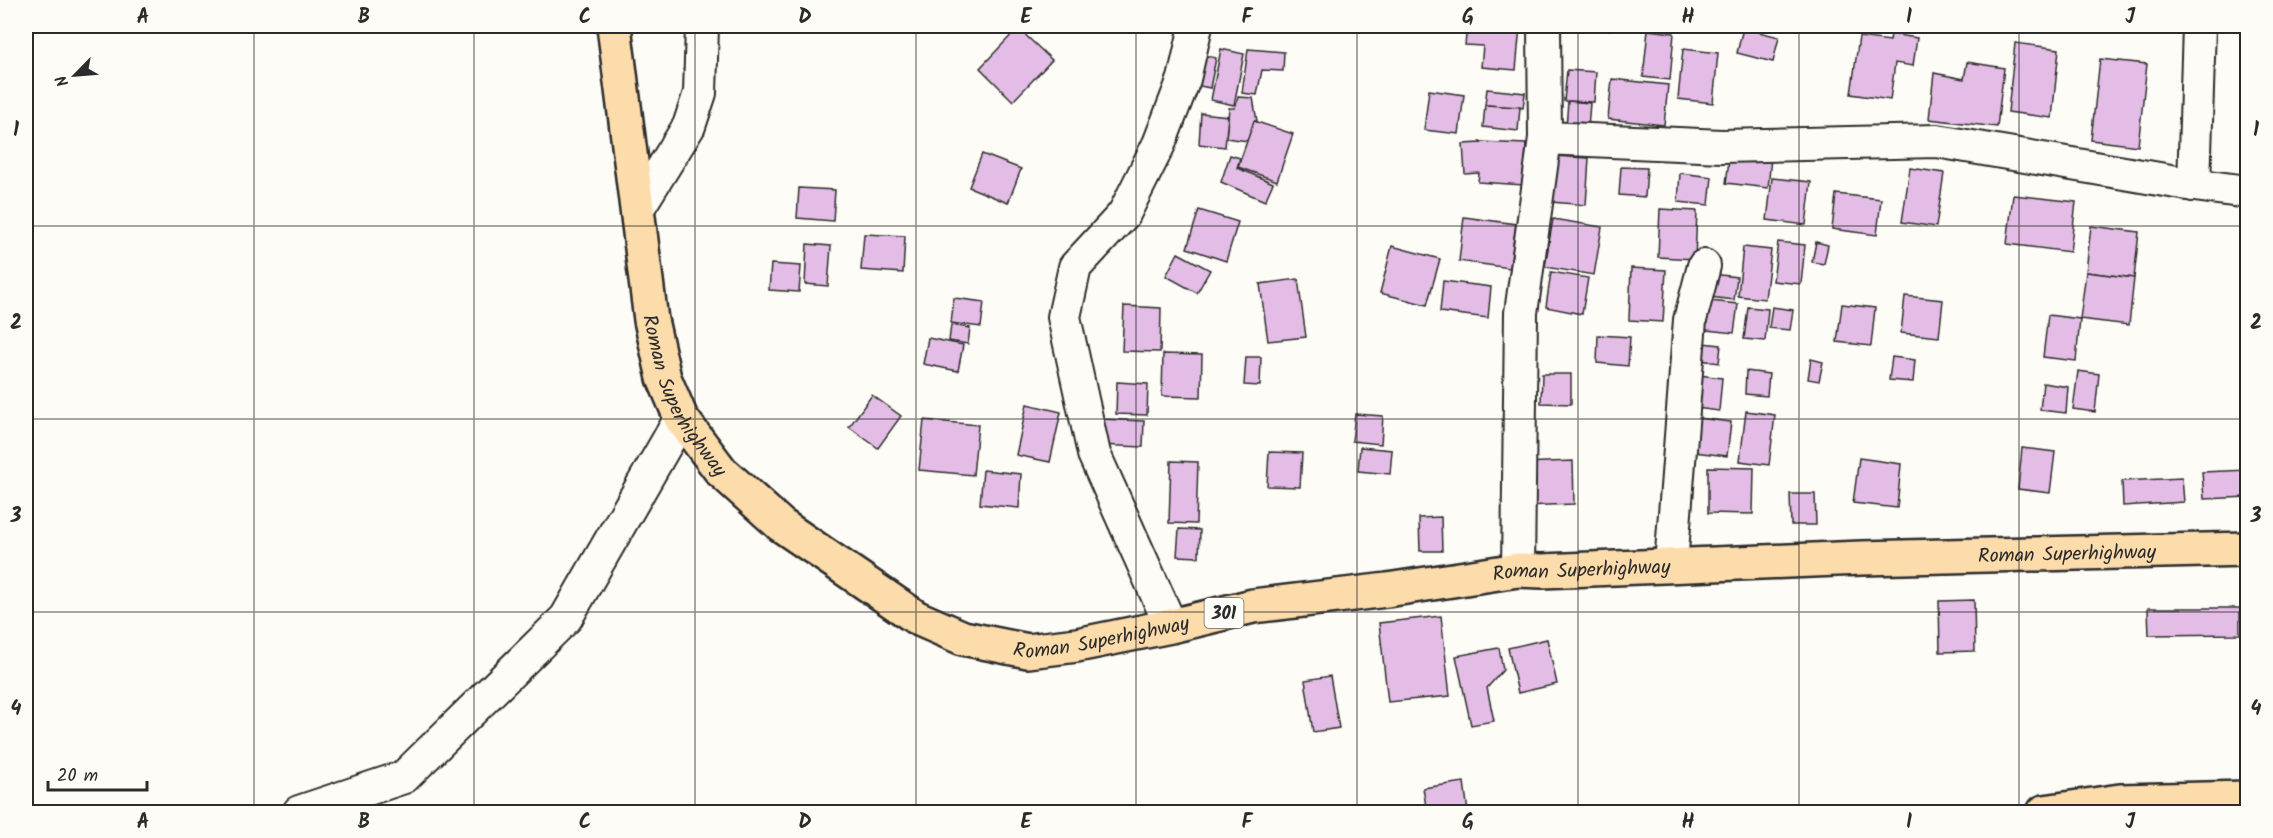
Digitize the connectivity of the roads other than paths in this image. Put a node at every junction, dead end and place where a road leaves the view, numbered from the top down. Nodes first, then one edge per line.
1 (614, 26) edge
2 (702, 26) edge
3 (1196, 26) edge
4 (1544, 26) edge
5 (2199, 26) edge
6 (1545, 138) junction
7 (2194, 186) junction
8 (2247, 192) edge
9 (638, 208) junction
10 (1704, 266) dead end
11 (681, 418) junction
12 (2247, 549) edge
13 (1671, 566) junction
14 (1518, 570) junction
15 (1171, 626) junction
16 (2247, 798) edge
17 (298, 813) edge
18 (2044, 813) edge

1 - 9 main road, Roman Superhighway / 301
2 - 9 street
3 - 15 street
4 - 6 street
5 - 7 street
6 - 7 street
6 - 14 street
7 - 8 street
9 - 11 main road, Roman Superhighway / 301
10 - 13 street
11 - 15 main road, Roman Superhighway / 301
11 - 17 street
12 - 13 main road, Roman Superhighway / 301
13 - 14 main road, Roman Superhighway / 301
14 - 15 main road, Roman Superhighway / 301
16 - 18 main road

